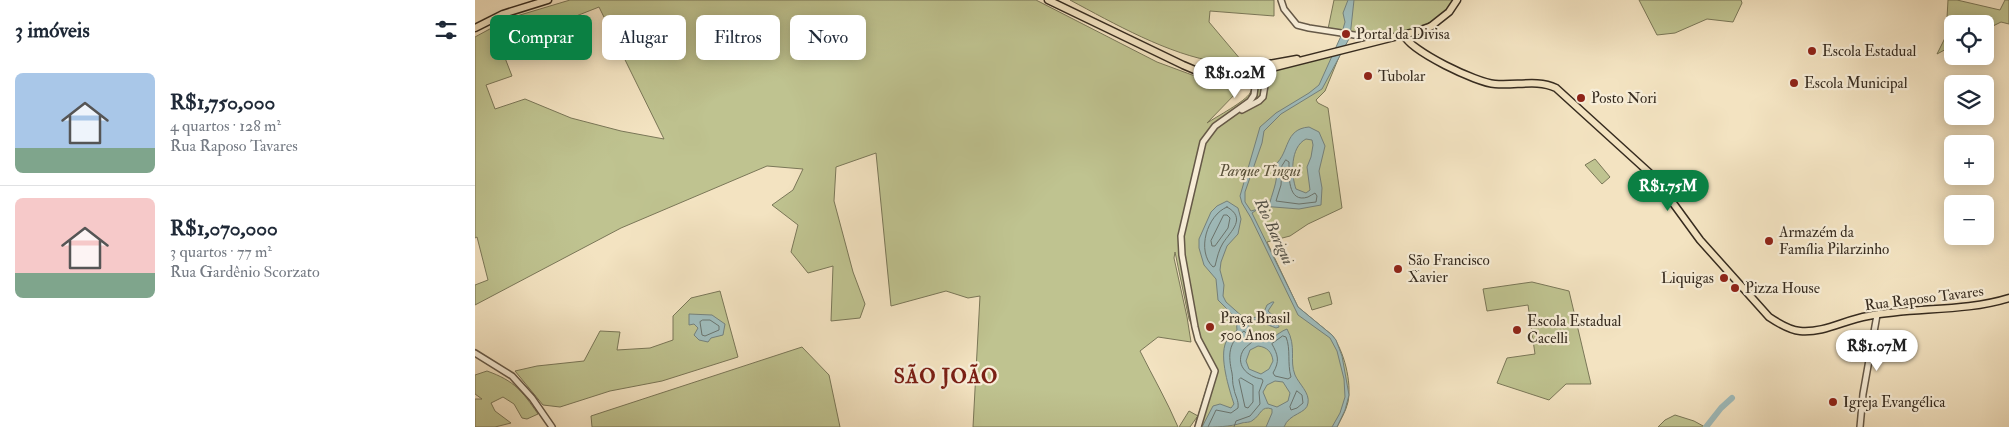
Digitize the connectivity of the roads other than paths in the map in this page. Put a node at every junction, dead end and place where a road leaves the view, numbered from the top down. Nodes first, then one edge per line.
1 (548, 0) edge
2 (1048, 0) edge
3 (1281, 0) edge
4 (1457, 0) edge
5 (475, 28) edge
6 (1353, 36) junction
7 (1407, 36) junction
8 (1381, 40) junction
9 (1357, 46) junction
10 (1278, 65) junction
11 (1250, 73) junction
12 (1267, 77) junction
13 (1222, 120) junction
14 (2009, 298) edge
15 (1877, 315) junction
16 (475, 353) edge
17 (552, 427) edge
18 (1198, 427) edge
19 (1859, 427) edge

1 - 5 main road
2 - 11 main road
3 - 6 street
4 - 7 main road
6 - 8 street
6 - 9 street
7 - 8 main road
7 - 9 main road
7 - 15 main road, Rua Raposo Tavares
8 - 9 main road
9 - 10 main road
10 - 11 main road
10 - 12 street
11 - 12 street
11 - 13 street
12 - 13 street
13 - 18 street
14 - 15 main road, Rua Raposo Tavares
15 - 19 street
16 - 17 street

